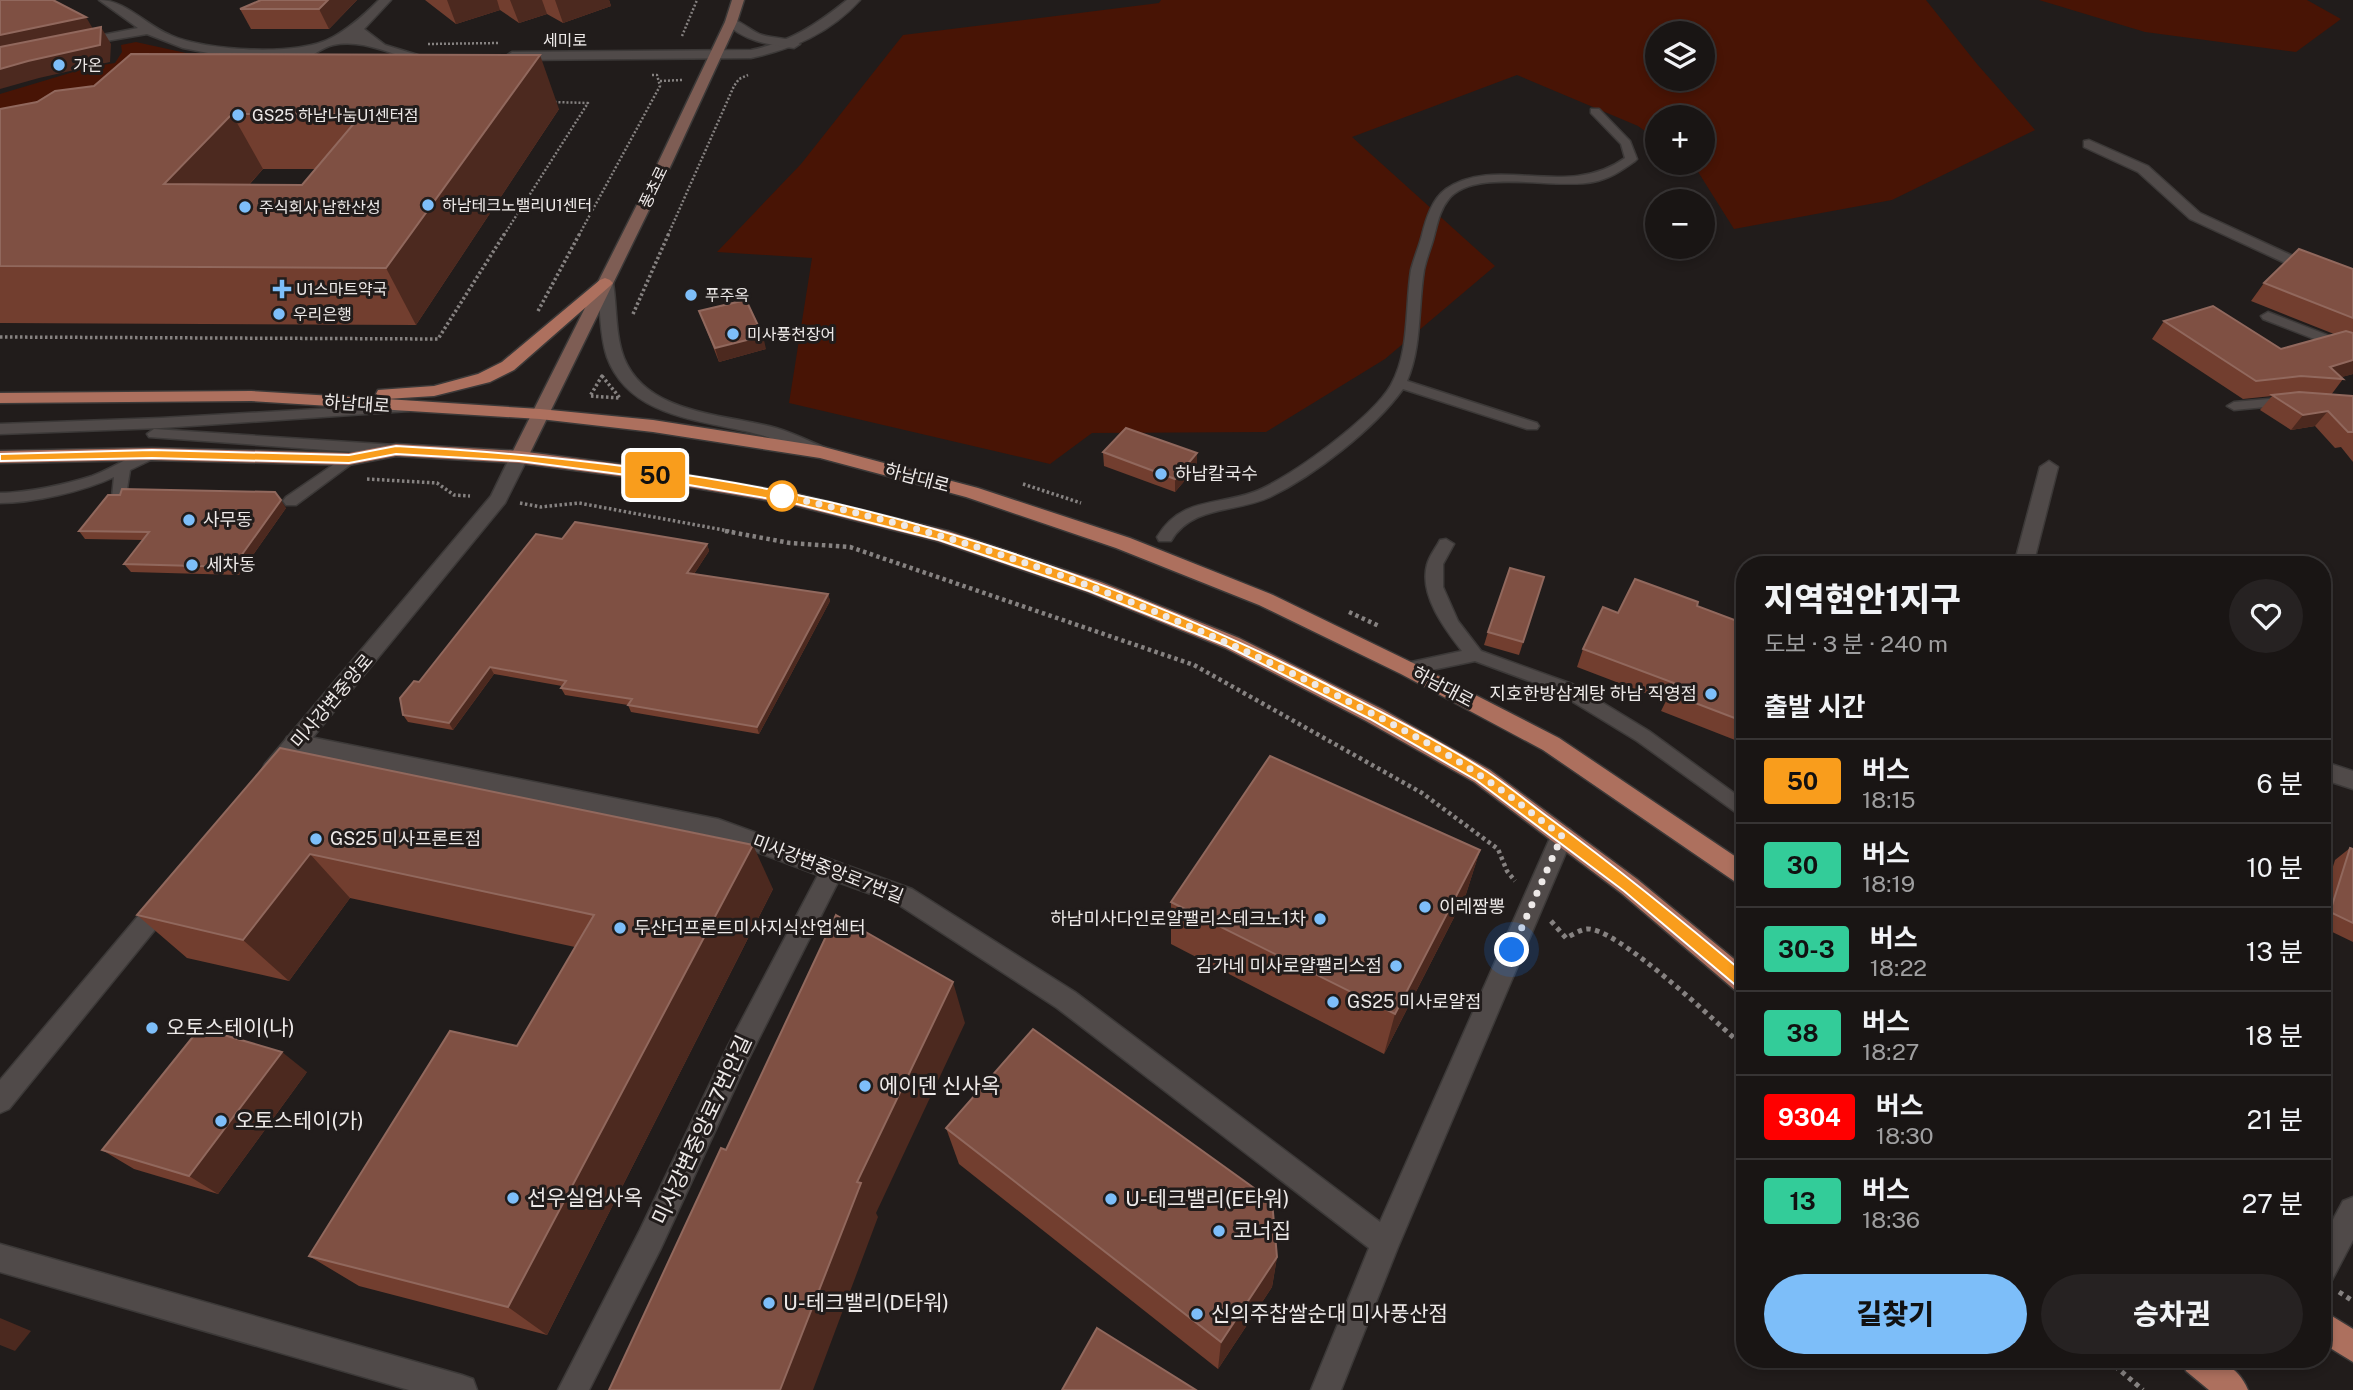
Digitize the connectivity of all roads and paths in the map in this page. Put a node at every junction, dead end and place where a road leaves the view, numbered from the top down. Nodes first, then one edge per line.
1 (105, 0) edge
2 (385, 0) edge
3 (697, 0) edge
4 (738, 0) edge
5 (854, 0) edge
6 (731, 22) junction
7 (361, 26) junction
8 (148, 30) junction
9 (333, 42) junction
10 (672, 43) dead end
11 (794, 44) junction
12 (64, 46) edge
13 (312, 49) junction
14 (376, 52) junction
15 (268, 53) junction
16 (496, 55) edge
17 (422, 56) edge
18 (714, 56) junction
19 (753, 73) dead end
20 (647, 74) dead end
21 (546, 102) dead end
22 (1595, 111) dead end
23 (2090, 144) dead end
24 (2353, 282) edge
25 (605, 283) junction
26 (632, 316) dead end
27 (2268, 316) dead end
28 (532, 322) dead end
29 (0, 337) edge
30 (2353, 350) edge
31 (1399, 383) junction
32 (251, 396) junction
33 (0, 398) edge
34 (620, 398) joint
35 (2309, 402) edge
36 (2234, 407) dead end
37 (404, 408) junction
38 (540, 414) junction
39 (1532, 426) dead end
40 (0, 429) edge
41 (0, 438) edge
42 (396, 450) junction
43 (820, 452) junction
44 (152, 454) junction
45 (0, 457) edge
46 (519, 457) junction
47 (349, 459) junction
48 (124, 465) junction
49 (2049, 467) dead end
50 (325, 477) junction
51 (120, 497) edge
52 (0, 498) edge
53 (499, 499) junction
54 (291, 501) dead end
55 (1446, 544) dead end
56 (2025, 556) edge
57 (1159, 557) junction
58 (1475, 655) junction
59 (1408, 668) junction
60 (295, 743) junction
61 (2331, 774) edge
62 (2353, 780) edge
63 (261, 785) edge
64 (1736, 804) edge
65 (1562, 836) junction
66 (1736, 870) edge
67 (832, 871) junction
68 (174, 890) edge
69 (1534, 902) junction
70 (1736, 975) edge
71 (1736, 1040) edge
72 (0, 1100) edge
73 (2353, 1211) edge
74 (1385, 1243) junction
75 (2331, 1253) edge
76 (0, 1258) edge
77 (2331, 1331) edge
78 (2353, 1347) edge
79 (2117, 1368) edge
80 (2207, 1368) edge
81 (462, 1390) edge
82 (573, 1390) edge
83 (1326, 1390) edge
84 (2143, 1390) edge
85 (2233, 1390) edge

1 - 8 street
2 - 7 street
3 - 10 path
4 - 6 main road, 풍초로
5 - 11 street
6 - 11 street
6 - 18 main road, 풍초로
7 - 9 street
7 - 14 street
8 - 12 street
8 - 15 street
9 - 13 street
9 - 14 street
11 - 18 street
13 - 15 street
13 - 15 street
14 - 17 street
16 - 18 street, 세미로
18 - 25 main road, 풍초로
19 - 26 path
20 - 28 path
21 - 29 path
22 - 31 lane
23 - 24 street
25 - 32 main road
25 - 38 main road, 풍초로
25 - 43 street
27 - 30 lane
31 - 39 lane
31 - 57 lane
32 - 33 main road, 하남대로
32 - 37 main road, 하남대로
34 - 34 path
35 - 36 lane
37 - 38 main road, 하남대로
37 - 40 lane
38 - 43 main road, 하남대로
38 - 46 main road, 풍초로
41 - 42 lane
42 - 46 main road
42 - 47 main road
43 - 57 main road, 하남대로
44 - 45 main road
44 - 47 main road
44 - 48 lane
46 - 53 street, 미사강변중앙로
46 - 65 main road
47 - 50 lane
48 - 51 lane
48 - 52 lane
49 - 56 street
50 - 53 path
50 - 54 lane
53 - 60 street, 미사강변중앙로
53 - 69 path
55 - 58 lane
57 - 59 main road, 하남대로
58 - 59 lane
58 - 64 lane
59 - 66 main road, 하남대로
60 - 63 street, 미사강변중앙로
60 - 67 street, 미사강변중앙로7번길
61 - 62 street
65 - 69 street
65 - 70 main road
67 - 74 street, 미사강변중앙로7번길
67 - 82 street, 미사강변중앙로7번안길
68 - 72 street
69 - 71 path
69 - 74 street
73 - 75 street
74 - 83 street
76 - 81 street
77 - 78 main road
79 - 84 path
80 - 85 main road

